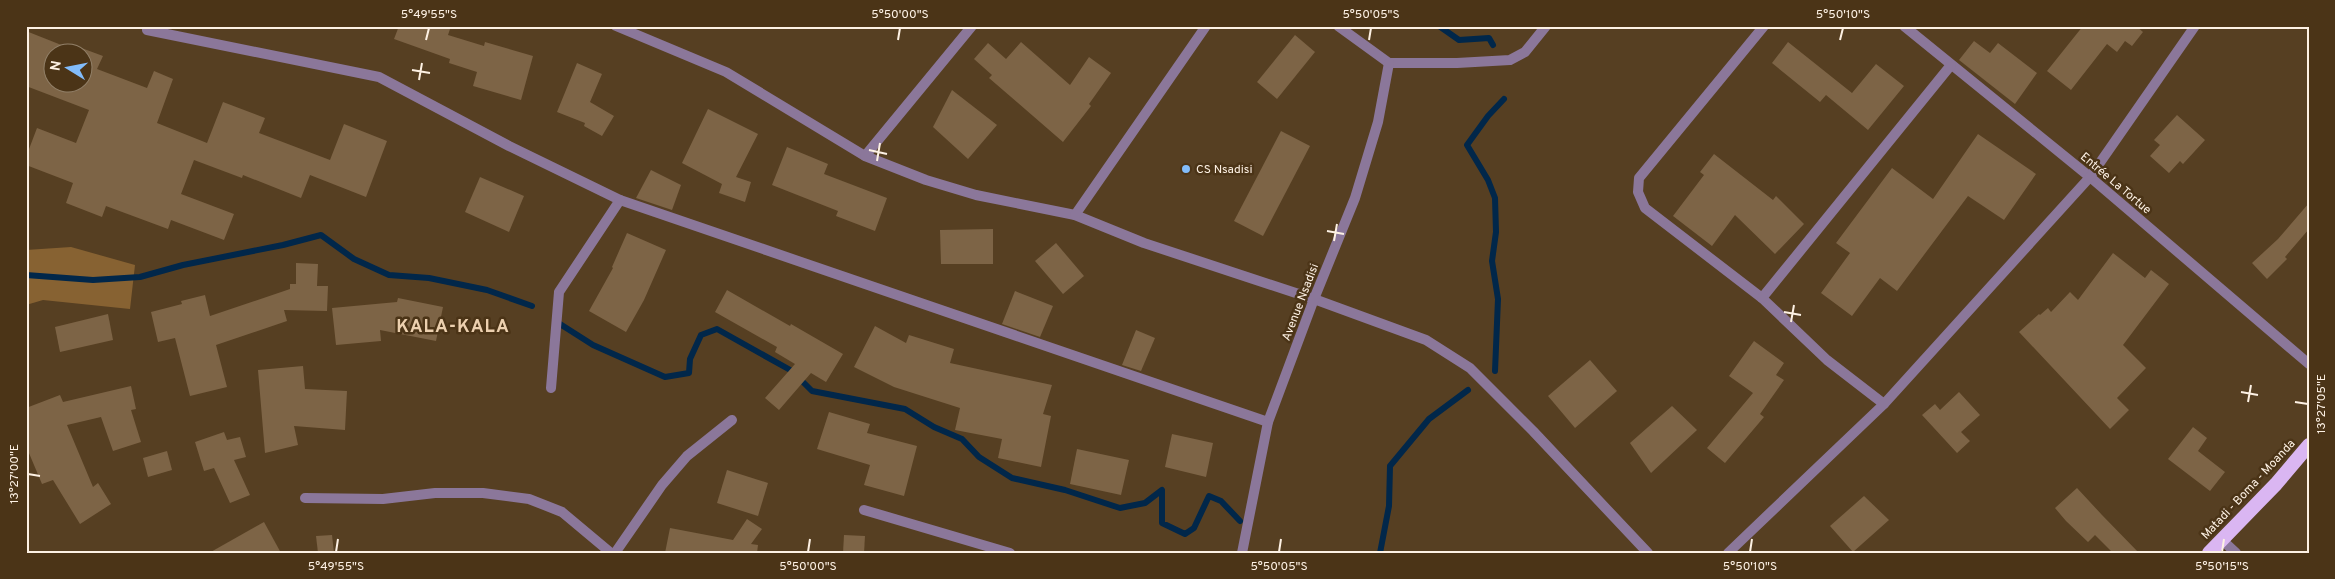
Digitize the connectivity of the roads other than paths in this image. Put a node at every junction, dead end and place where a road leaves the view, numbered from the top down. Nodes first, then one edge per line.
1 (616, 26) edge
2 (972, 26) edge
3 (1206, 26) edge
4 (1338, 26) edge
5 (1546, 26) edge
6 (1764, 26) edge
7 (1904, 26) edge
8 (2195, 26) edge
9 (147, 30) dead end
10 (1389, 63) junction
11 (1951, 65) junction
12 (865, 156) junction
13 (2090, 177) junction
14 (620, 200) junction
15 (1075, 215) junction
16 (1762, 298) junction
17 (1314, 299) junction
18 (2309, 364) edge
19 (551, 388) dead end
20 (1884, 404) junction
21 (732, 420) dead end
22 (1268, 422) junction
23 (2309, 445) edge
24 (305, 498) dead end
25 (864, 510) dead end
26 (2222, 540) junction
27 (611, 553) edge
28 (616, 553) edge
29 (1010, 553) edge
30 (1242, 553) edge
31 (1648, 553) edge
32 (1728, 553) edge
33 (2209, 553) edge
34 (2236, 553) edge

1 - 12 street
2 - 12 street
3 - 15 street
4 - 10 street
5 - 10 street
6 - 16 street
7 - 11 street, Entrée La Tortue
8 - 13 street
9 - 14 street
10 - 17 street, Avenue Nsadisi
11 - 13 street, Entrée La Tortue
11 - 16 street
12 - 15 street
13 - 18 street, Entrée La Tortue
13 - 20 street
14 - 19 street
14 - 22 street
15 - 17 street
16 - 20 street
17 - 22 street, Avenue Nsadisi
17 - 31 street
20 - 32 street
21 - 28 street
22 - 30 street, Avenue Nsadisi
23 - 26 highway, Matadi - Boma - Moanda
24 - 27 street
25 - 29 street
26 - 33 highway, Matadi - Boma - Moanda
26 - 34 street

